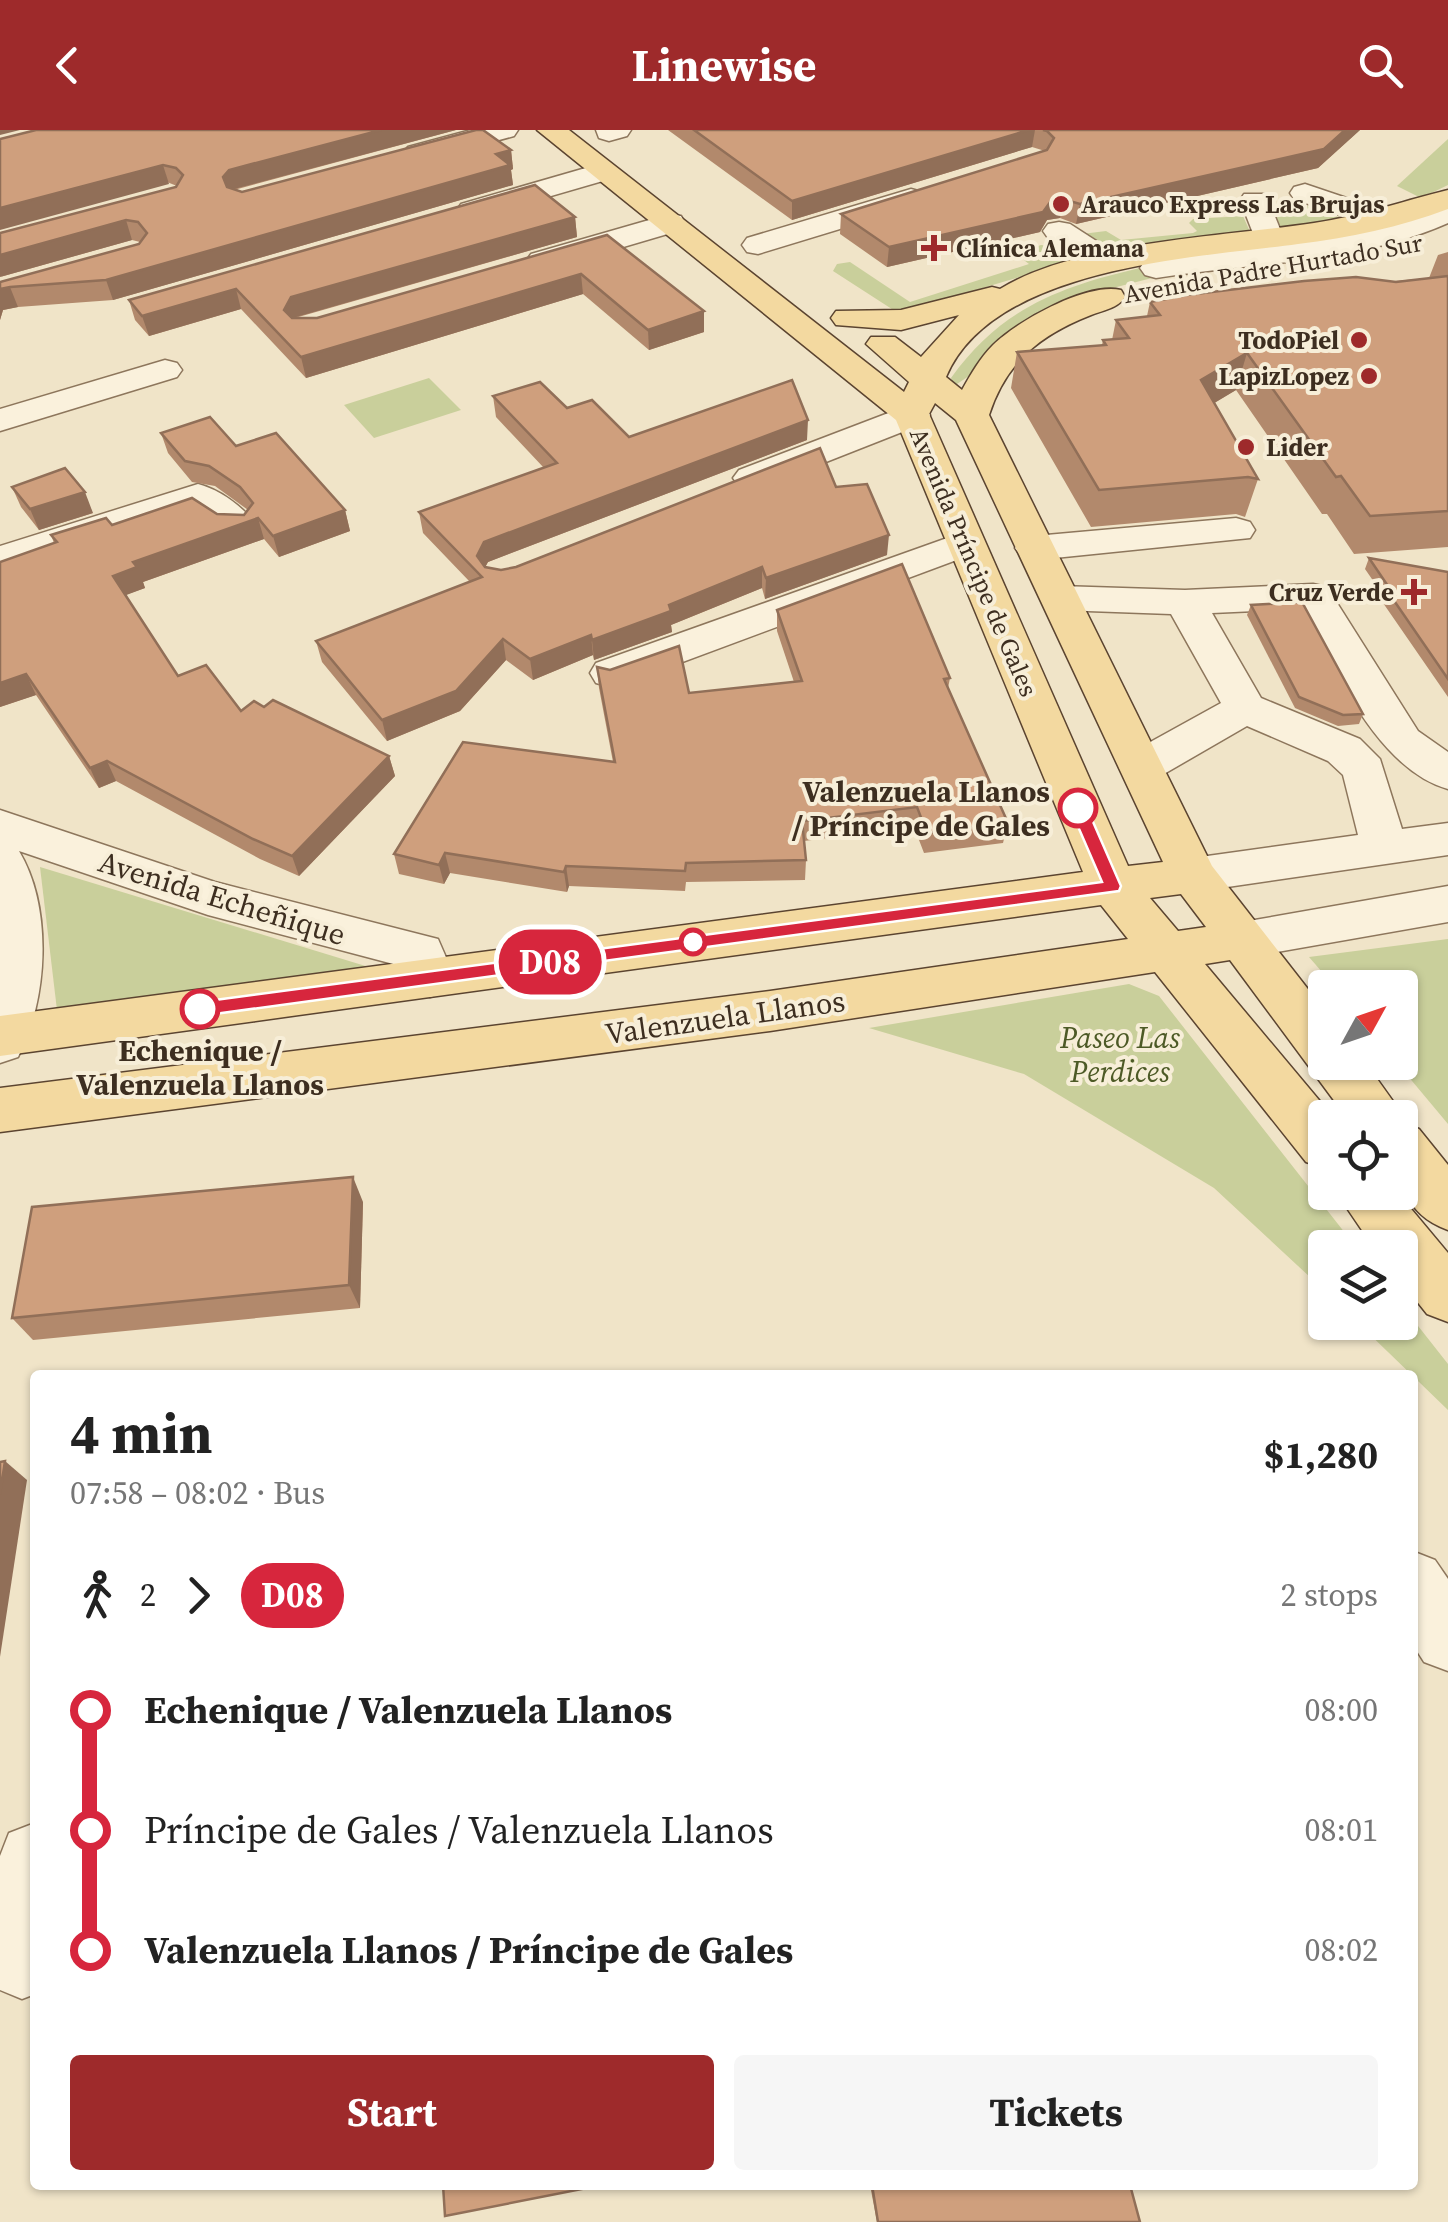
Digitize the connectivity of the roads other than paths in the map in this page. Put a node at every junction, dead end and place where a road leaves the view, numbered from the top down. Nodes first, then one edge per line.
1 (504, 130) edge
2 (551, 130) edge
3 (611, 131) edge
4 (639, 155) dead end
5 (395, 159) edge
6 (603, 172) junction
7 (938, 190) edge
8 (1305, 193) dead end
9 (1448, 199) edge
10 (1256, 200) dead end
11 (1448, 212) edge
12 (451, 216) edge
13 (1380, 220) junction
14 (728, 222) dead end
15 (670, 224) junction
16 (1059, 231) dead end
17 (1448, 235) edge
18 (1268, 239) junction
19 (758, 245) junction
20 (1106, 262) junction
21 (786, 266) dead end
22 (1156, 268) dead end
23 (513, 269) edge
24 (1048, 281) junction
25 (165, 370) dead end
26 (918, 395) junction
27 (971, 415) junction
28 (0, 420) edge
29 (718, 491) edge
30 (236, 524) edge
31 (1236, 530) dead end
32 (964, 544) junction
33 (1035, 548) junction
34 (0, 560) edge
35 (1060, 598) junction
36 (1185, 602) junction
37 (611, 673) edge
38 (1246, 708) junction
39 (1402, 740) junction
40 (1344, 750) junction
41 (1140, 767) junction
42 (1448, 774) edge
43 (0, 826) edge
44 (1448, 839) edge
45 (1384, 848) junction
46 (0, 858) edge
47 (1193, 875) junction
48 (1113, 886) junction
49 (1448, 904) edge
50 (1243, 940) junction
51 (1167, 954) junction
52 (430, 978) junction
53 (1308, 1026) edge
54 (2, 1038) edge
55 (1349, 1080) edge
56 (1364, 1100) edge
57 (0, 1110) edge
58 (1308, 1125) edge
59 (1418, 1168) edge
60 (1448, 1206) edge
61 (1378, 1210) edge
62 (1448, 1296) edge
63 (1418, 1593) edge
64 (1448, 1638) edge
65 (30, 1891) edge
66 (19, 1962) edge

1 - 5 street
2 - 6 main road, Avenida Príncipe de Gales
3 - 4 main road
6 - 12 street
6 - 15 main road, Avenida Príncipe de Gales
7 - 19 street
8 - 13 street
9 - 13 main road, Avenida Padre Hurtado Sur
10 - 18 street
11 - 22 street
13 - 18 main road, Avenida Padre Hurtado Sur
14 - 19 main road
15 - 23 street
15 - 26 main road, Avenida Príncipe de Gales
16 - 20 street
17 - 27 main road, Avenida Padre Hurtado Sur
18 - 20 main road, Avenida Padre Hurtado Sur
19 - 21 main road
20 - 24 main road, Avenida Padre Hurtado Sur
24 - 26 main road, Avenida Padre Hurtado Sur
24 - 26 main road
25 - 28 street
26 - 27 main road
26 - 29 street
26 - 32 main road, Avenida Príncipe de Gales
27 - 33 main road, Avenida Príncipe de Gales
30 - 34 street
31 - 33 street
32 - 37 street
32 - 48 main road, Avenida Príncipe de Gales
33 - 35 main road, Avenida Príncipe de Gales
35 - 36 street
35 - 41 main road, Avenida Príncipe de Gales
36 - 38 street
36 - 39 street
38 - 40 street
38 - 41 street
39 - 40 street
39 - 42 street
40 - 45 street
41 - 47 main road, Avenida Príncipe de Gales
43 - 52 street, Avenida Echeñique
44 - 45 street
45 - 47 street
46 - 54 street
47 - 48 main road
47 - 50 main road, Avenida Príncipe de Gales
48 - 51 main road, Avenida Príncipe de Gales
48 - 52 main road
49 - 50 street, Valenzuela Llanos
50 - 51 main road, Valenzuela Llanos
50 - 53 main road, Avenida Príncipe de Gales
51 - 57 main road, Valenzuela Llanos
51 - 58 main road, Avenida Príncipe de Gales
52 - 54 main road
55 - 56 main road
59 - 60 main road
61 - 62 main road
63 - 64 street
65 - 66 street

